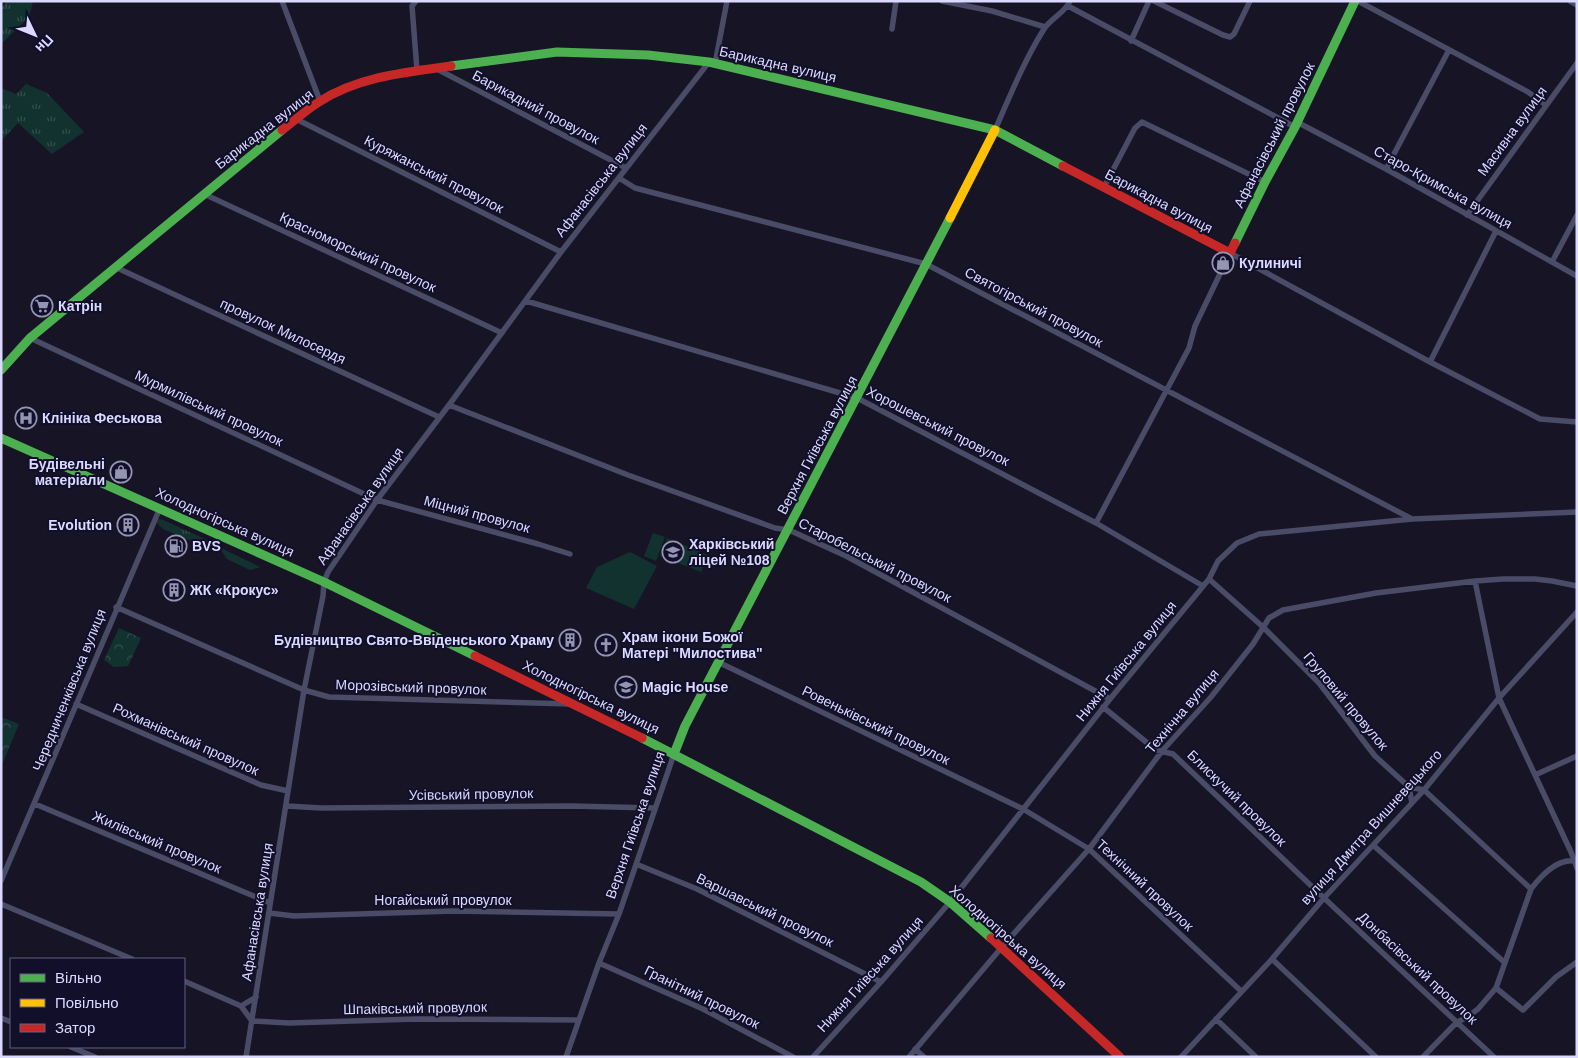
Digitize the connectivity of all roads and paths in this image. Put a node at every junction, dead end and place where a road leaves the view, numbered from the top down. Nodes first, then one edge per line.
1 (282, 1) edge
2 (416, 1) edge
3 (727, 1) edge
4 (896, 1) edge
5 (942, 1) edge
6 (1150, 1) edge
7 (1154, 1) edge
8 (1250, 1) edge
9 (1356, 1) edge
10 (1570, 1) edge
11 (1069, 4) edge
12 (1577, 5) edge
13 (1045, 27) junction
14 (892, 29) dead end
15 (1131, 41) junction
16 (1449, 50) junction
17 (712, 63) junction
18 (1577, 63) edge
19 (434, 68) junction
20 (417, 70) junction
21 (320, 101) junction
22 (1546, 104) junction
23 (296, 119) junction
24 (1296, 125) junction
25 (995, 130) junction
26 (626, 168) junction
27 (1386, 169) junction
28 (619, 178) junction
29 (1265, 182) junction
30 (1104, 187) junction
31 (204, 194) junction
32 (1467, 215) junction
33 (1577, 215) edge
34 (1496, 231) junction
35 (562, 252) junction
36 (1230, 254) junction
37 (1552, 262) junction
38 (926, 264) junction
39 (116, 267) junction
40 (1577, 276) edge
41 (526, 301) junction
42 (502, 333) junction
43 (30, 338) junction
44 (1430, 362) junction
45 (1, 370) edge
46 (1166, 391) junction
47 (857, 398) junction
48 (449, 405) junction
49 (440, 417) junction
50 (1577, 422) edge
51 (1, 438) edge
52 (377, 500) junction
53 (160, 508) junction
54 (1577, 512) edge
55 (1412, 520) junction
56 (1096, 523) junction
57 (789, 530) junction
58 (570, 554) dead end
59 (1208, 579) junction
60 (1475, 581) junction
61 (324, 582) junction
62 (1203, 586) junction
63 (1577, 586) edge
64 (116, 607) junction
65 (1577, 612) edge
66 (1263, 627) junction
67 (718, 662) junction
68 (304, 690) junction
69 (1498, 698) junction
70 (1110, 699) junction
71 (76, 704) junction
72 (574, 704) junction
73 (1103, 707) junction
74 (1162, 751) junction
75 (674, 754) junction
76 (1577, 756) edge
77 (1535, 775) junction
78 (1410, 787) junction
79 (288, 790) junction
80 (1424, 790) junction
81 (1412, 803) junction
82 (35, 804) junction
83 (287, 806) junction
84 (655, 808) junction
85 (1022, 809) junction
86 (1373, 845) junction
87 (1089, 849) junction
88 (1574, 851) edge
89 (1574, 861) junction
90 (636, 864) junction
91 (1577, 868) edge
92 (1, 881) edge
93 (1531, 889) junction
94 (1324, 898) junction
95 (950, 902) junction
96 (270, 903) junction
97 (1, 904) edge
98 (268, 913) junction
99 (618, 914) junction
100 (1002, 947) junction
101 (130, 958) edge
102 (1272, 959) junction
103 (599, 962) junction
104 (1504, 962) junction
105 (1577, 962) edge
106 (185, 981) edge
107 (881, 982) junction
108 (1496, 988) junction
109 (1241, 991) junction
110 (256, 997) junction
111 (242, 1006) junction
112 (1216, 1019) junction
113 (578, 1020) junction
114 (252, 1021) junction
115 (1457, 1022) junction
116 (73, 1048) edge
117 (915, 1049) junction
118 (95, 1057) edge
119 (246, 1057) edge
120 (566, 1057) edge
121 (793, 1057) edge
122 (813, 1057) edge
123 (909, 1057) edge
124 (924, 1057) edge
125 (1120, 1057) edge
126 (1180, 1057) edge
127 (1256, 1057) edge
128 (1376, 1057) edge
129 (1423, 1057) edge
130 (1494, 1057) edge

1 - 21 street
2 - 20 street
3 - 17 street, Афанасівська вулиця
4 - 14 street
5 - 13 street
6 - 15 street
7 - 8 street
9 - 16 street
9 - 24 street, Афанасівський провулок
10 - 12 street
11 - 13 street, Верхня Гиївська вулиця
11 - 15 street, Старо-Кримська вулиця
13 - 25 street, Верхня Гиївська вулиця
15 - 24 street, Старо-Кримська вулиця
16 - 22 street
16 - 27 street
17 - 19 street, Барикадна вулиця
17 - 25 street, Барикадна вулиця
17 - 26 street, Афанасівська вулиця
18 - 22 street, Масивна вулиця
19 - 20 street, Барикадна вулиця
19 - 26 street, Барикадний провулок
20 - 21 street, Барикадна вулиця
21 - 23 street, Барикадна вулиця
22 - 32 street, Масивна вулиця
23 - 31 street, Барикадна вулиця
23 - 35 street, Куряжанський провулок
24 - 27 street, Старо-Кримська вулиця
24 - 29 street, Афанасівський провулок
25 - 30 street, Барикадна вулиця
25 - 38 street, Верхня Гиївська вулиця
26 - 28 street, Афанасівська вулиця
27 - 32 street, Старо-Кримська вулиця
28 - 35 street, Афанасівська вулиця
28 - 38 street, Святогірський провулок
29 - 30 street
29 - 36 street, Афанасівський провулок
30 - 36 street, Барикадна вулиця
31 - 39 street, Барикадна вулиця
31 - 42 street, Красноморський провулок
32 - 34 street, Старо-Кримська вулиця
33 - 37 street
34 - 37 street, Старо-Кримська вулиця
34 - 44 street
35 - 41 street, Афанасівська вулиця
36 - 44 street, Барикадна вулиця
36 - 46 street, Афанасівський провулок
37 - 40 street, Старо-Кримська вулиця
38 - 46 street, Святогірський провулок
38 - 47 street, Верхня Гиївська вулиця
39 - 43 street, Барикадна вулиця
39 - 49 street, провулок Милосердя
41 - 42 street, Афанасівська вулиця
41 - 47 street, Хорошевський провулок
42 - 48 street, Афанасівська вулиця
43 - 45 street, Барикадна вулиця
43 - 52 street, Мурмилівський провулок
44 - 50 street, Барикадна вулиця
46 - 55 street, Святогірський провулок
46 - 56 street, Афанасівський провулок
47 - 56 street, Хорошевський провулок
47 - 57 street, Верхня Гиївська вулиця
48 - 49 street, Афанасівська вулиця
48 - 57 street, Старобельський провулок
49 - 52 street, Афанасівська вулиця
51 - 53 street, Холодногірська вулиця
52 - 58 street, Міцний провулок
52 - 61 street, Афанасівська вулиця
53 - 61 street, Холодногірська вулиця
53 - 64 street, Чередниченківська вулиця
54 - 55 street, Нижня Гиївська вулиця
55 - 59 street, Нижня Гиївська вулиця
56 - 62 street, Хорошевський провулок
57 - 67 street, Верхня Гиївська вулиця
57 - 70 street, Старобельський провулок
59 - 62 street, Нижня Гиївська вулиця
59 - 66 street, Груповий провулок
60 - 63 street, Технічна вулиця
60 - 66 street, Технічна вулиця
60 - 69 street
61 - 68 street, Афанасівська вулиця
61 - 72 street, Холодногірська вулиця
62 - 70 street, Нижня Гиївська вулиця
64 - 68 street, Морозівський провулок
64 - 71 street, Чередниченківська вулиця
65 - 69 street, вулиця Дмитра Вишневецького
66 - 74 street, Технічна вулиця
66 - 78 street, Груповий провулок
67 - 75 street, Верхня Гиївська вулиця
67 - 85 street, Ровеньківський провулок
68 - 72 street, Морозівський провулок
68 - 79 street, Афанасівська вулиця
69 - 77 street
69 - 80 street, вулиця Дмитра Вишневецького
70 - 73 street, Нижня Гиївська вулиця
71 - 79 street, Рохманівський провулок
71 - 82 street, Чередниченківська вулиця
72 - 75 street, Холодногірська вулиця
73 - 74 street, Блискучий провулок
73 - 85 street, Нижня Гиївська вулиця
74 - 87 street, Технічна вулиця
74 - 94 street, Блискучий провулок
75 - 84 street, Верхня Гиївська вулиця
75 - 95 street, Холодногірська вулиця
76 - 77 street
77 - 88 street
78 - 80 street, Груповий провулок
78 - 81 street
79 - 83 street, Афанасівська вулиця
80 - 81 street, вулиця Дмитра Вишневецького
80 - 93 street
81 - 86 street, вулиця Дмитра Вишневецького
82 - 92 street, Чередниченківська вулиця
82 - 96 street, Жилівський провулок
83 - 84 street, Усівський провулок
83 - 96 street, Афанасівська вулиця
84 - 90 street, Верхня Гиївська вулиця
85 - 87 street, Технічний провулок
85 - 95 street, Нижня Гиївська вулиця
86 - 94 street, вулиця Дмитра Вишневецького
86 - 104 street
87 - 100 street, Технічна вулиця
87 - 109 street, Технічний провулок
88 - 89 street
89 - 91 street
89 - 93 street
90 - 99 street, Верхня Гиївська вулиця
90 - 107 street, Варшавський провулок
93 - 104 street
94 - 102 street, вулиця Дмитра Вишневецького
94 - 115 street, Донбасівський провулок
95 - 100 street, Холодногірська вулиця
95 - 107 street, Нижня Гиївська вулиця
96 - 98 street, Афанасівська вулиця
97 - 101 street
98 - 99 street, Ногайський провулок
98 - 110 street, Афанасівська вулиця
99 - 103 street, Верхня Гиївська вулиця
100 - 117 street, Технічна вулиця
100 - 125 street, Холодногірська вулиця
102 - 109 street, вулиця Дмитра Вишневецького
102 - 128 street
103 - 113 street, Верхня Гиївська вулиця
103 - 121 street, Гранітний провулок
104 - 108 street
105 - 108 street
106 - 111 street
107 - 122 street, Нижня Гиївська вулиця
108 - 115 street
109 - 112 street, вулиця Дмитра Вишневецького
110 - 111 street
110 - 114 street, Афанасівська вулиця
111 - 114 street
112 - 126 street, вулиця Дмитра Вишневецького
112 - 127 street
113 - 114 street, Шпаківський провулок
113 - 120 street, Верхня Гиївська вулиця
114 - 119 street, Афанасівська вулиця
115 - 129 street
115 - 130 street, Донбасівський провулок
116 - 118 street
117 - 123 street, Технічна вулиця
117 - 124 street

